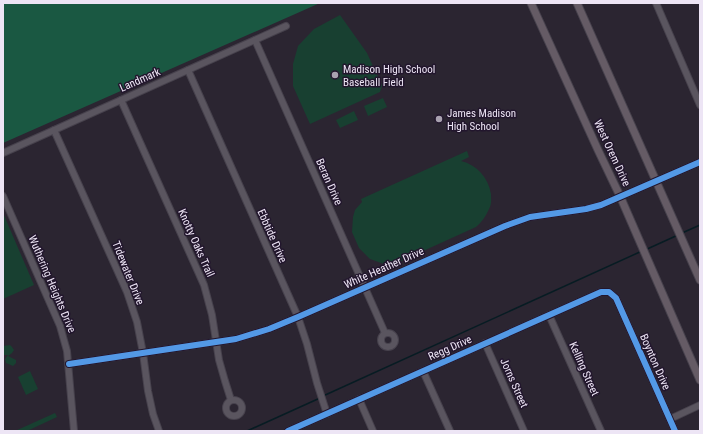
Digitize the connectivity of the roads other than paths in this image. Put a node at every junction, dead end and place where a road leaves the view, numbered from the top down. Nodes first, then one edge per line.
1 (531, 3) edge
2 (577, 3) edge
3 (656, 3) edge
4 (286, 26) dead end
5 (255, 40) junction
6 (188, 70) junction
7 (121, 100) junction
8 (700, 104) edge
9 (54, 130) junction
10 (3, 153) edge
11 (700, 162) edge
12 (656, 182) junction
13 (3, 196) edge
14 (620, 196) junction
15 (700, 280) edge
16 (365, 287) junction
17 (617, 302) joint
18 (549, 315) junction
19 (298, 317) junction
20 (385, 333) dead end
21 (216, 342) junction
22 (485, 343) junction
23 (143, 353) junction
24 (68, 364) junction
25 (423, 371) junction
26 (700, 380) edge
27 (359, 399) junction
28 (231, 400) dead end
29 (700, 405) edge
30 (327, 414) junction
31 (670, 419) junction
32 (297, 429) edge
33 (74, 431) edge
34 (159, 431) edge
35 (288, 431) edge
36 (373, 431) edge
37 (450, 431) edge
38 (524, 431) edge
39 (601, 431) edge
40 (675, 431) edge

1 - 14 main road, West Orem Drive
2 - 12 main road
3 - 8 street
4 - 5 street, Landmark
5 - 6 street, Landmark
5 - 16 street, Beran Drive
6 - 7 street, Landmark
6 - 19 street, Ebbtide Drive
7 - 9 street, Landmark
7 - 21 street, Knotty Oaks Trail
9 - 10 street, Landmark
9 - 23 street, Tidewater Drive
11 - 12 street, White Heather Drive
12 - 14 street, White Heather Drive
12 - 15 main road
13 - 24 street, Wuthering Heights Drive
14 - 16 street, White Heather Drive
14 - 26 main road, West Orem Drive
16 - 19 street, White Heather Drive
16 - 20 street, Beran Drive
17 - 18 street, Regg Drive
17 - 31 street, Boynton Drive
18 - 22 street, Regg Drive
18 - 39 street, Kelling Street
19 - 21 street, White Heather Drive
19 - 30 street, Ebbtide Drive
21 - 23 street, White Heather Drive
21 - 28 street, Knotty Oaks Trail
22 - 25 street, Regg Drive
22 - 38 street, Jorns Street
23 - 24 street, White Heather Drive
23 - 34 street, Tidewater Drive
24 - 33 street, Wuthering Heights Drive
25 - 27 street, Regg Drive
25 - 37 street
27 - 30 street, Regg Drive
27 - 36 street
29 - 31 street
30 - 32 street, Regg Drive
31 - 40 street, Boynton Drive
32 - 35 street, Regg Drive

